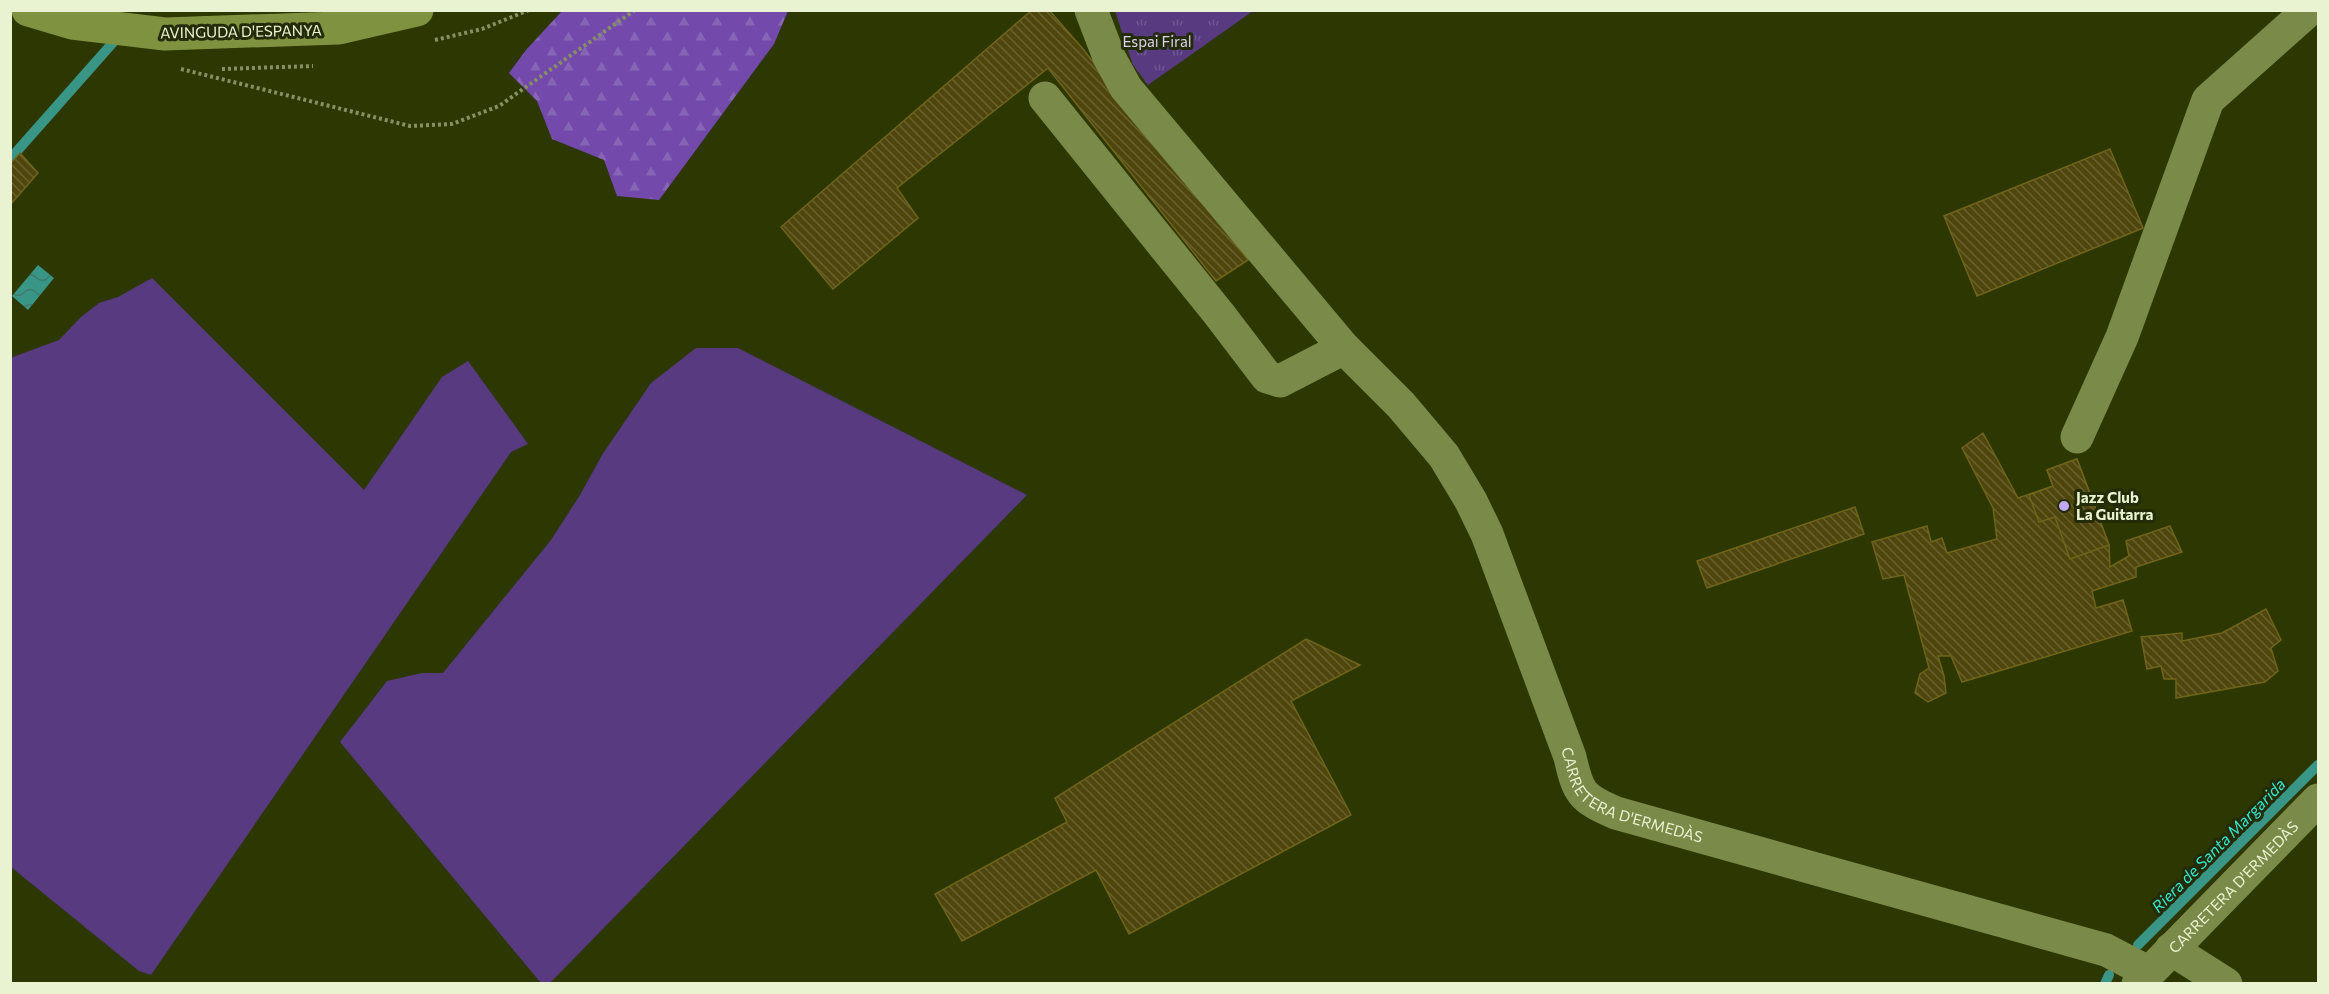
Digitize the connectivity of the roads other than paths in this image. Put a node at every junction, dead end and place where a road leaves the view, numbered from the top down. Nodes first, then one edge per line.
1 (28, 10) edge
2 (417, 10) edge
3 (1091, 10) edge
4 (2309, 10) edge
5 (1045, 98) dead end
6 (1344, 348) junction
7 (2077, 437) dead end
8 (2319, 800) edge
9 (2171, 949) junction
10 (2143, 978) edge
11 (2226, 984) edge

1 - 2 main road, AVINGUDA D'ESPANYA
3 - 6 street, CARRETERA D'ERMEDÀS
4 - 7 street
5 - 6 street
6 - 10 street, CARRETERA D'ERMEDÀS
8 - 9 street, CARRETERA D'ERMEDÀS
9 - 10 street, CARRETERA D'ERMEDÀS
9 - 11 street

